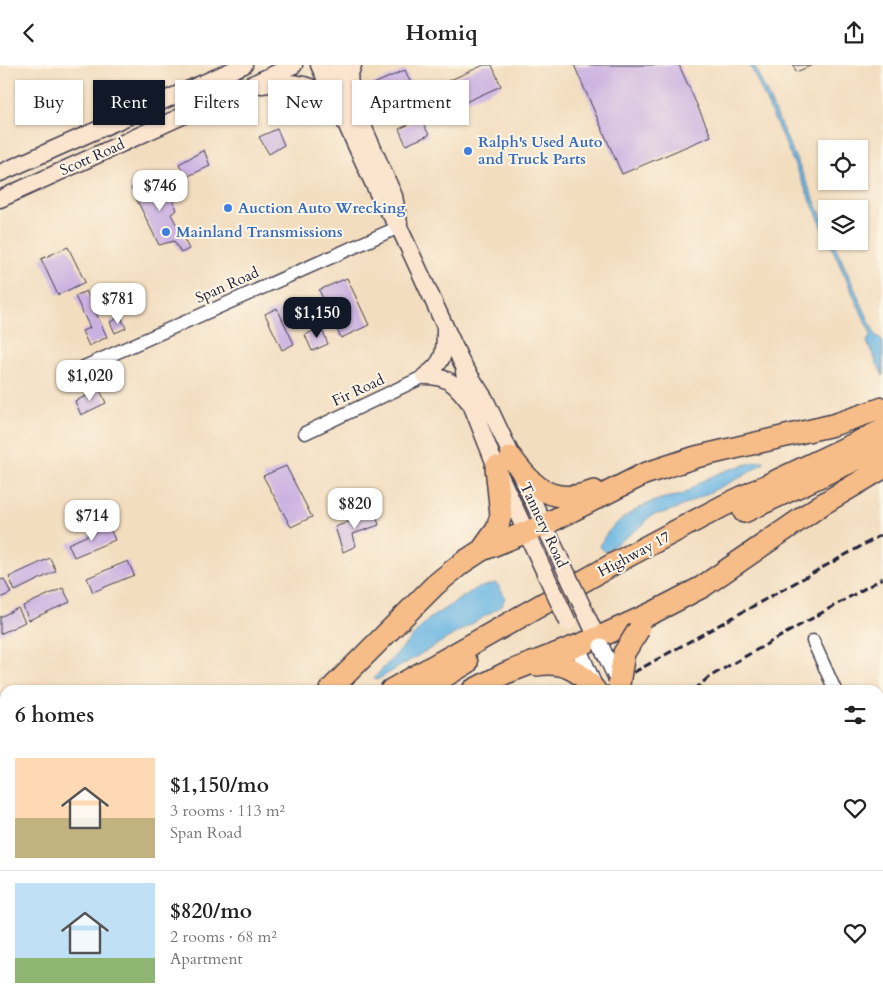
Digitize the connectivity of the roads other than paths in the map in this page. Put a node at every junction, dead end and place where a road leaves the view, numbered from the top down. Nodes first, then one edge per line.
1 (243, 65) edge
2 (294, 65) edge
3 (319, 65) edge
4 (336, 65) edge
5 (353, 65) edge
6 (326, 80) edge
7 (258, 82) edge
8 (352, 96) edge
9 (352, 101) edge
10 (342, 117) edge
11 (175, 119) edge
12 (363, 125) edge
13 (0, 173) edge
14 (0, 199) edge
15 (399, 227) junction
16 (445, 324) junction
17 (462, 363) junction
18 (68, 374) dead end
19 (425, 376) junction
20 (471, 404) junction
21 (883, 408) edge
22 (883, 430) edge
23 (305, 433) dead end
24 (883, 447) edge
25 (504, 462) junction
26 (883, 468) edge
27 (622, 483) junction
28 (535, 528) junction
29 (482, 550) junction
30 (654, 612) junction
31 (813, 641) dead end
32 (599, 642) junction
33 (579, 650) junction
34 (506, 673) junction
35 (335, 685) edge
36 (400, 685) edge
37 (430, 685) edge
38 (483, 685) edge
39 (591, 685) edge
40 (594, 685) edge
41 (619, 685) edge
42 (620, 685) edge
43 (832, 685) edge

1 - 13 main road, Scott Road
2 - 7 main road, Scott Road
3 - 6 main road, Tannery Road
4 - 9 main road, Tannery Road
5 - 8 main road
10 - 15 main road, Tannery Road
11 - 14 main road, Scott Road
12 - 15 main road, Tannery Road
15 - 16 main road, Tannery Road
15 - 18 street, Span Road
16 - 17 main road, Tannery Road
16 - 19 main road
17 - 20 main road, Tannery Road
17 - 25 main road, Tannery Road
19 - 20 main road
19 - 23 street, Fir Road
20 - 25 main road, Tannery Road
21 - 27 highway
22 - 36 highway, Highway 17
24 - 37 highway, Highway 17
25 - 27 highway
25 - 28 main road, Tannery Road
25 - 29 highway
26 - 30 highway
27 - 28 highway
28 - 29 highway
28 - 32 main road, Tannery Road, bridge
28 - 33 main road, Tannery Road, bridge
29 - 35 highway
30 - 32 highway
30 - 42 highway, bridge
31 - 43 street
32 - 33 highway
32 - 41 street, Tannery Road, bridge
33 - 34 highway
33 - 40 street, Tannery Road
34 - 38 highway
34 - 39 highway

